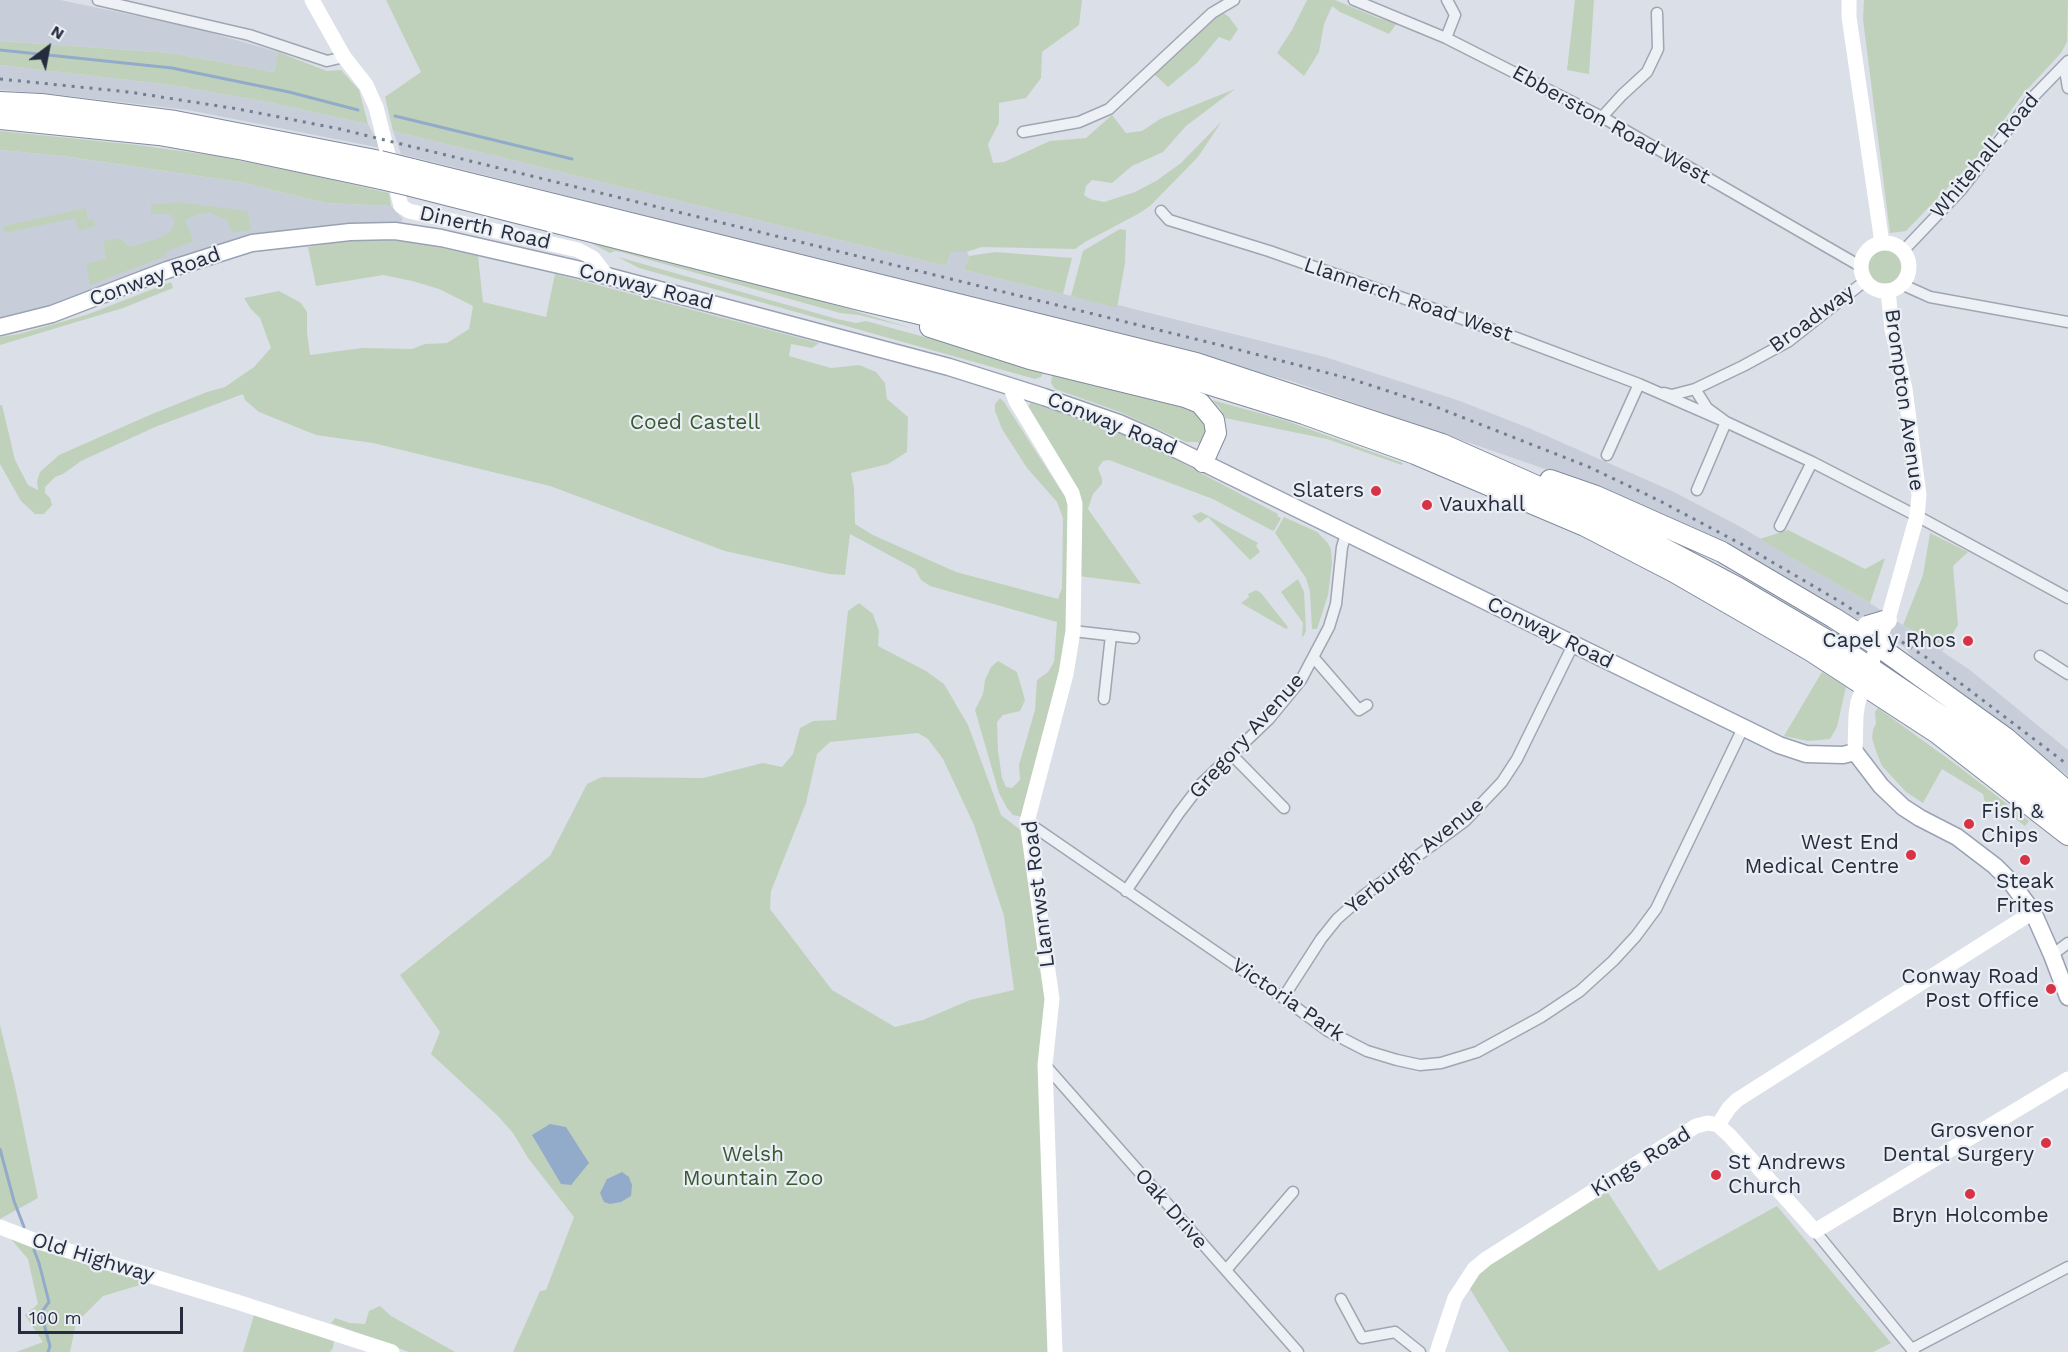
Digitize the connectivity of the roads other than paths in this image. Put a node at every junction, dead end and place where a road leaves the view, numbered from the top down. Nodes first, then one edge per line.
1 (98, 0) edge
2 (312, 0) edge
3 (1354, 0) edge
4 (1447, 0) edge
5 (1849, 0) edge
6 (1232, 1) edge
7 (1657, 13) dead end
8 (1446, 38) junction
9 (344, 57) junction
10 (2066, 63) edge
11 (2068, 88) edge
12 (0, 102) edge
13 (1602, 117) junction
14 (0, 119) edge
15 (1023, 132) dead end
16 (380, 170) junction
17 (412, 178) junction
18 (1161, 211) dead end
19 (1882, 243) junction
20 (1903, 251) junction
21 (1863, 274) junction
22 (607, 276) junction
23 (1895, 288) junction
24 (860, 300) junction
25 (2068, 322) edge
26 (0, 327) edge
27 (1639, 384) junction
28 (1010, 386) junction
29 (1695, 389) junction
30 (1656, 391) junction
31 (1726, 422) junction
32 (1442, 444) junction
33 (1607, 455) dead end
34 (1203, 462) junction
35 (1812, 462) junction
36 (1697, 490) dead end
37 (1917, 516) junction
38 (1780, 526) dead end
39 (1346, 534) junction
40 (2068, 598) edge
41 (1072, 631) junction
42 (1880, 632) junction
43 (1111, 635) junction
44 (1134, 638) dead end
45 (1573, 645) junction
46 (2040, 656) dead end
47 (1314, 658) junction
48 (2067, 671) edge
49 (1104, 699) dead end
50 (1367, 705) dead end
51 (1743, 728) junction
52 (1856, 752) junction
53 (1232, 755) junction
54 (2068, 792) edge
55 (1284, 808) dead end
56 (2068, 813) edge
57 (1027, 822) junction
58 (2068, 835) edge
59 (1126, 891) junction
60 (2033, 912) junction
61 (2068, 943) edge
62 (2052, 955) junction
63 (2068, 997) edge
64 (1283, 998) junction
65 (1045, 1065) junction
66 (2067, 1081) edge
67 (1718, 1125) junction
68 (1293, 1192) dead end
69 (0, 1227) edge
70 (1815, 1231) junction
71 (2068, 1267) edge
72 (1226, 1270) junction
73 (1341, 1299) dead end
74 (1913, 1351) edge
75 (392, 1352) edge
76 (1055, 1352) edge
77 (1298, 1352) edge
78 (1420, 1352) edge
79 (1437, 1352) edge

1 - 9 street
2 - 9 main road, Dinerth Road
3 - 8 street, Ebberston Road West
4 - 8 street
5 - 19 main road
6 - 15 street
7 - 13 street
8 - 13 street, Ebberston Road West
9 - 22 main road, Dinerth Road
10 - 11 street
10 - 20 street, Whitehall Road
12 - 16 highway
13 - 21 street, Ebberston Road West
14 - 16 highway
16 - 17 highway, bridge
17 - 24 highway
17 - 32 highway
18 - 27 street, Llannerch Road West
19 - 20 main road
19 - 21 main road
20 - 23 main road
21 - 23 main road
21 - 29 street, Broadway
22 - 26 main road, Conway Road
22 - 28 main road, Conway Road
23 - 25 street
23 - 37 main road, Brompton Avenue
24 - 34 highway
24 - 58 highway
27 - 30 street, Llannerch Road West
27 - 33 street
28 - 34 main road, Conway Road
28 - 41 main road, Llanrwst Road
29 - 30 street, Llannerch Road West
29 - 31 street, Llannerch Road West
30 - 31 street, Llannerch Road West
31 - 35 street, Llannerch Road West
31 - 36 street
32 - 42 highway
32 - 56 highway
34 - 39 main road, Conway Road
35 - 37 street, Llannerch Road West
35 - 38 street
37 - 40 street, Llannerch Road West
37 - 42 main road, Brompton Avenue
39 - 45 main road, Conway Road
39 - 47 street, Gregory Avenue
41 - 43 street
41 - 57 main road, Llanrwst Road
42 - 52 main road, Brompton Avenue, bridge
42 - 54 highway
43 - 44 street
43 - 49 street
45 - 51 main road, Conway Road
45 - 64 street, Yerburgh Avenue
46 - 48 street
47 - 50 street
47 - 53 street, Gregory Avenue
51 - 52 main road, Conway Road
51 - 64 street, Victoria Park
52 - 60 main road
53 - 55 street
53 - 59 street, Gregory Avenue
57 - 59 street, Victoria Park
57 - 65 main road, Llanrwst Road
59 - 64 street, Victoria Park
60 - 62 main road
60 - 67 main road, Kings Road
61 - 62 street
62 - 63 main road
65 - 72 street, Oak Drive
65 - 76 main road, Llanrwst Road
66 - 70 main road
67 - 70 main road
67 - 79 main road, Kings Road
68 - 72 street
69 - 75 main road, Old Highway
70 - 74 street
71 - 74 street
72 - 77 street, Oak Drive
73 - 78 street

